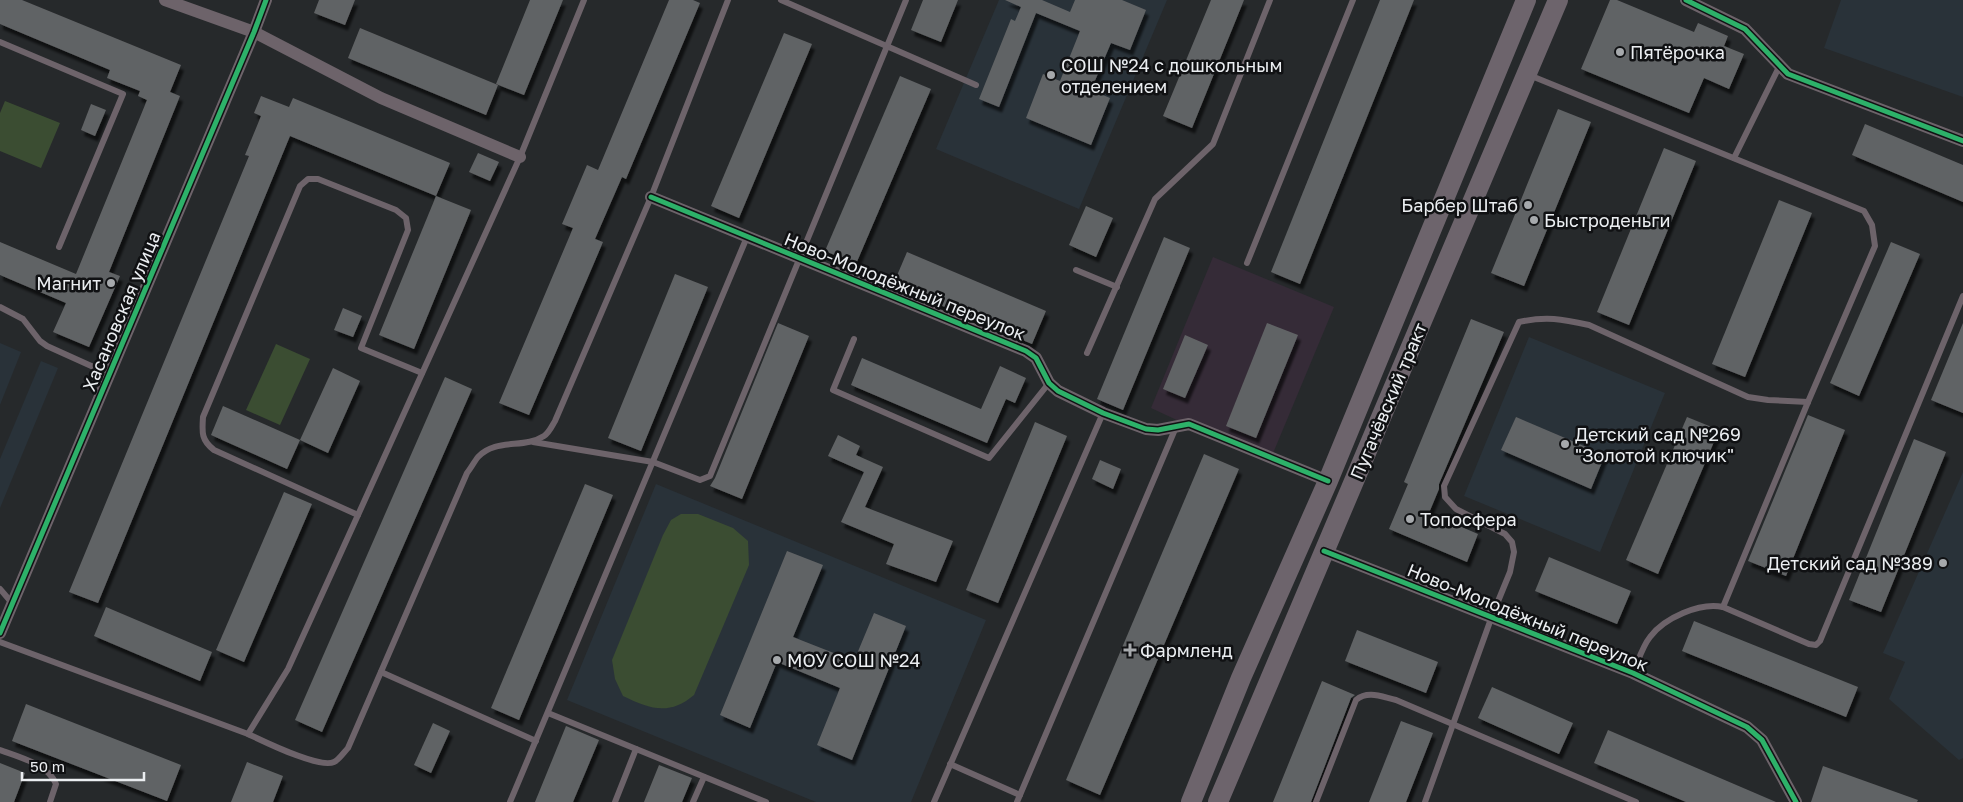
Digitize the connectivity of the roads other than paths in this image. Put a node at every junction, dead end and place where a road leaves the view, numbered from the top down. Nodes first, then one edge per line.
1 (165, 0) edge
2 (266, 0) edge
3 (584, 0) edge
4 (728, 0) edge
5 (781, 0) edge
6 (906, 0) edge
7 (1270, 0) edge
8 (1353, 0) edge
9 (1526, 0) edge
10 (1558, 0) edge
11 (1686, 0) edge
12 (254, 32) junction
13 (0, 42) edge
14 (887, 46) junction
15 (1780, 65) junction
16 (1526, 74) junction
17 (976, 85) dead end
18 (1963, 141) edge
19 (520, 157) junction
20 (1734, 158) junction
21 (651, 197) junction
22 (747, 237) junction
23 (59, 247) dead end
24 (800, 259) junction
25 (1247, 263) dead end
26 (1076, 270) dead end
27 (1116, 287) junction
28 (1963, 296) edge
29 (0, 307) edge
30 (854, 339) dead end
31 (1088, 353) dead end
32 (422, 373) junction
33 (109, 374) junction
34 (1049, 383) junction
35 (1808, 402) junction
36 (1103, 413) junction
37 (1176, 426) junction
38 (533, 442) junction
39 (653, 462) junction
40 (1328, 481) junction
41 (358, 514) junction
42 (1324, 551) junction
43 (0, 589) edge
44 (12, 603) junction
45 (1724, 607) junction
46 (1492, 616) junction
47 (0, 633) edge
48 (0, 642) edge
49 (381, 672) junction
50 (1633, 673) junction
51 (548, 713) junction
52 (1452, 725) junction
53 (248, 734) junction
54 (536, 741) junction
55 (636, 749) junction
56 (0, 750) edge
57 (950, 764) junction
58 (704, 777) junction
59 (1018, 799) edge
60 (50, 802) edge
61 (510, 802) edge
62 (615, 802) edge
63 (693, 802) edge
64 (766, 802) edge
65 (934, 802) edge
66 (1191, 802) edge
67 (1218, 802) edge
68 (1316, 802) edge
69 (1424, 802) edge
70 (1636, 802) edge
71 (1796, 802) edge

1 - 12 street
2 - 12 street, Хасановская улица
3 - 19 lane
4 - 21 lane
5 - 14 lane
6 - 14 lane
7 - 27 lane
8 - 25 lane
9 - 40 main road, Пугачёвский тракт
10 - 16 main road, Пугачёвский тракт
11 - 15 street
12 - 19 street
12 - 33 street, Хасановская улица
13 - 23 lane
14 - 17 lane
14 - 24 lane
15 - 18 street
15 - 20 lane
16 - 20 lane
16 - 42 main road, Пугачёвский тракт
19 - 32 lane
20 - 35 lane
21 - 22 street, Ново-Молодёжный переулок
21 - 38 lane
22 - 24 street, Ново-Молодёжный переулок
22 - 39 lane
24 - 34 street, Ново-Молодёжный переулок
24 - 39 lane
26 - 27 lane
27 - 31 lane
28 - 45 lane
29 - 33 lane
30 - 34 lane
32 - 41 lane
32 - 41 lane
33 - 44 street, Хасановская улица
34 - 36 street, Ново-Молодёжный переулок
35 - 45 lane
35 - 46 lane
36 - 37 street, Ново-Молодёжный переулок
36 - 57 lane
37 - 40 street, Ново-Молодёжный переулок
37 - 59 lane
38 - 39 lane
38 - 49 lane
39 - 51 lane
40 - 66 main road, Пугачёвский тракт
41 - 53 lane
42 - 46 street, Ново-Молодёжный переулок
42 - 67 main road, Пугачёвский тракт
43 - 44 lane
44 - 47 street, Хасановская улица
45 - 50 lane
46 - 50 street, Ново-Молодёжный переулок
46 - 52 lane
48 - 53 lane
49 - 53 lane
49 - 54 lane
50 - 71 street, Ново-Молодёжный переулок
51 - 54 lane
51 - 55 lane
52 - 68 lane
52 - 69 lane
52 - 70 lane
54 - 61 lane
55 - 58 lane
55 - 62 lane
56 - 60 lane
57 - 59 lane
57 - 65 lane
58 - 63 lane
58 - 64 lane

